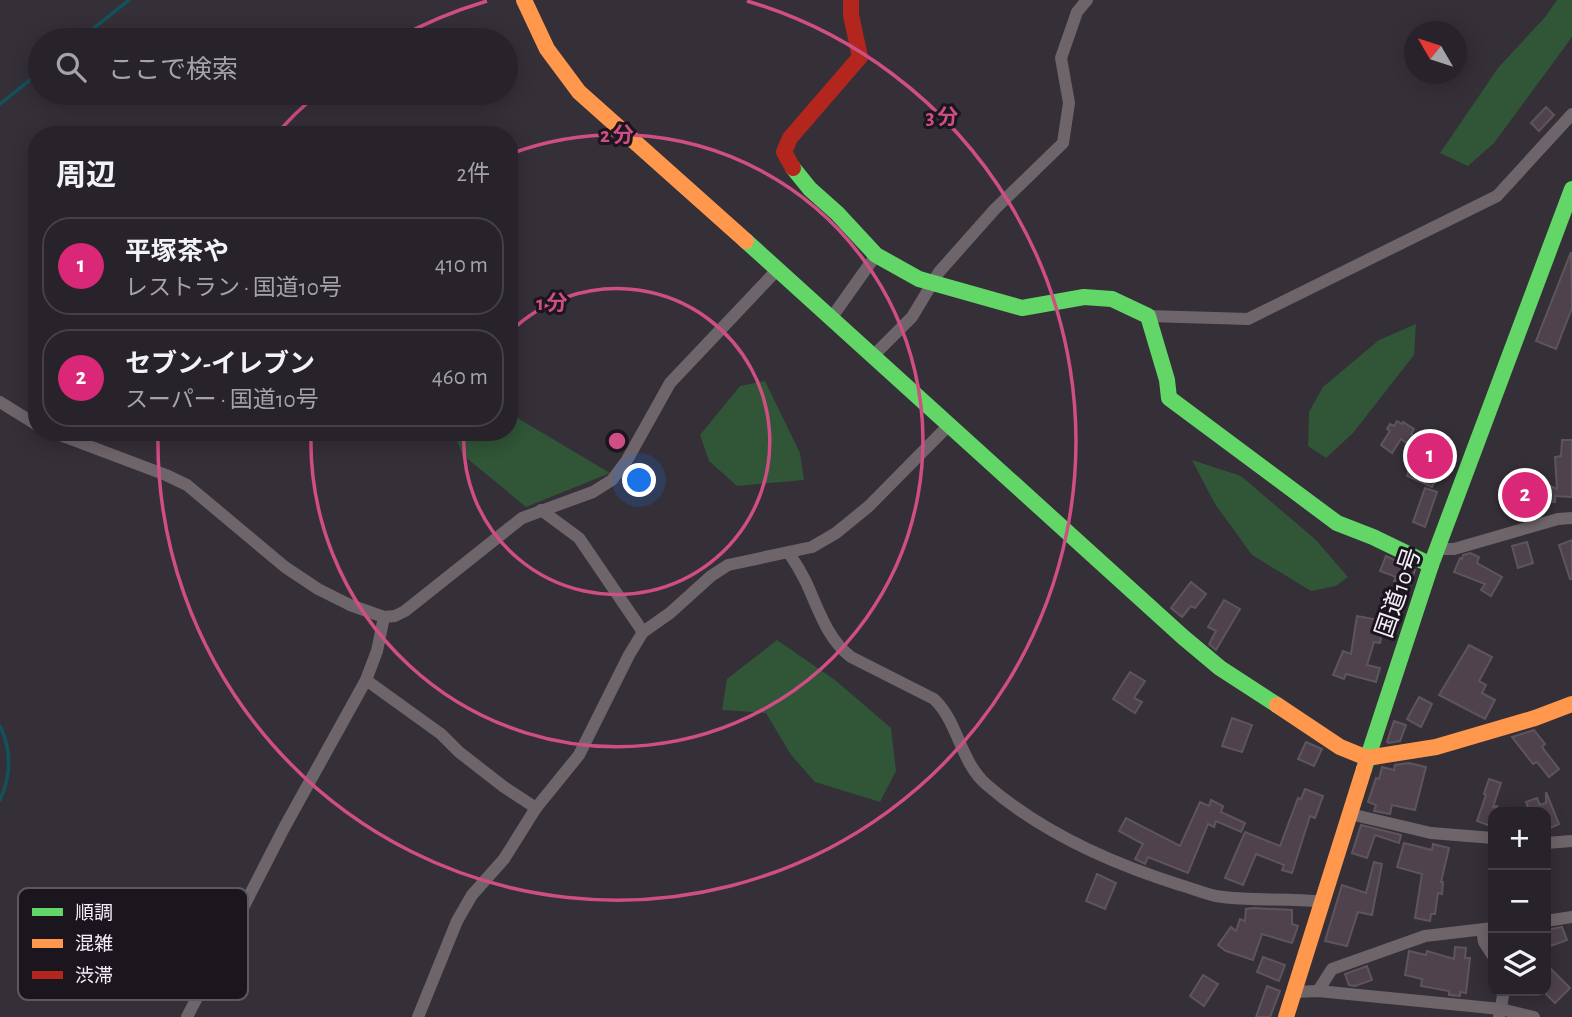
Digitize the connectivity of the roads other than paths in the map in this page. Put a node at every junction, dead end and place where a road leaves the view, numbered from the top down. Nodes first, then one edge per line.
1 (524, 0) edge
2 (851, 0) edge
3 (1087, 0) edge
4 (1572, 114) edge
5 (1572, 189) edge
6 (876, 255) junction
7 (776, 270) junction
8 (932, 283) junction
9 (1148, 316) junction
10 (832, 317) junction
11 (874, 355) junction
12 (0, 402) edge
13 (28, 419) edge
14 (950, 424) junction
15 (76, 441) edge
16 (541, 510) junction
17 (1572, 518) edge
18 (1438, 549) junction
19 (789, 553) junction
20 (1431, 565) junction
21 (384, 617) junction
22 (643, 632) junction
23 (366, 680) junction
24 (1572, 704) edge
25 (1367, 758) junction
26 (536, 808) junction
27 (1350, 814) junction
28 (1488, 838) edge
29 (1572, 841) edge
30 (1551, 843) edge
31 (248, 898) edge
32 (1323, 902) junction
33 (1551, 921) edge
34 (1570, 921) edge
35 (1488, 929) edge
36 (1488, 947) edge
37 (1318, 991) junction
38 (1295, 992) junction
39 (196, 1000) edge
40 (1500, 1013) edge
41 (187, 1017) edge
42 (418, 1017) edge
43 (1286, 1017) edge
44 (1534, 1017) edge

1 - 7 main road
2 - 6 main road
3 - 8 street
4 - 9 street
5 - 18 main road, 国道10号
6 - 8 main road
6 - 10 street
7 - 10 main road
7 - 16 street
8 - 9 main road
8 - 11 street
9 - 20 main road
10 - 11 main road
11 - 14 main road
12 - 13 street
14 - 19 street
14 - 25 main road
15 - 21 street
16 - 21 street
16 - 22 street
17 - 18 street
18 - 20 main road, 国道10号
19 - 22 street
19 - 32 street
20 - 25 main road, 国道10号
21 - 23 street
22 - 26 street
23 - 26 street
23 - 31 street
24 - 25 main road
25 - 27 main road, 国道10号
26 - 42 street
27 - 28 street
27 - 32 main road, 国道10号
29 - 30 street
32 - 38 main road, 国道10号
33 - 34 street
35 - 36 street
35 - 37 street
37 - 38 street
37 - 40 street
38 - 43 main road, 国道10号
39 - 41 street
40 - 44 street

